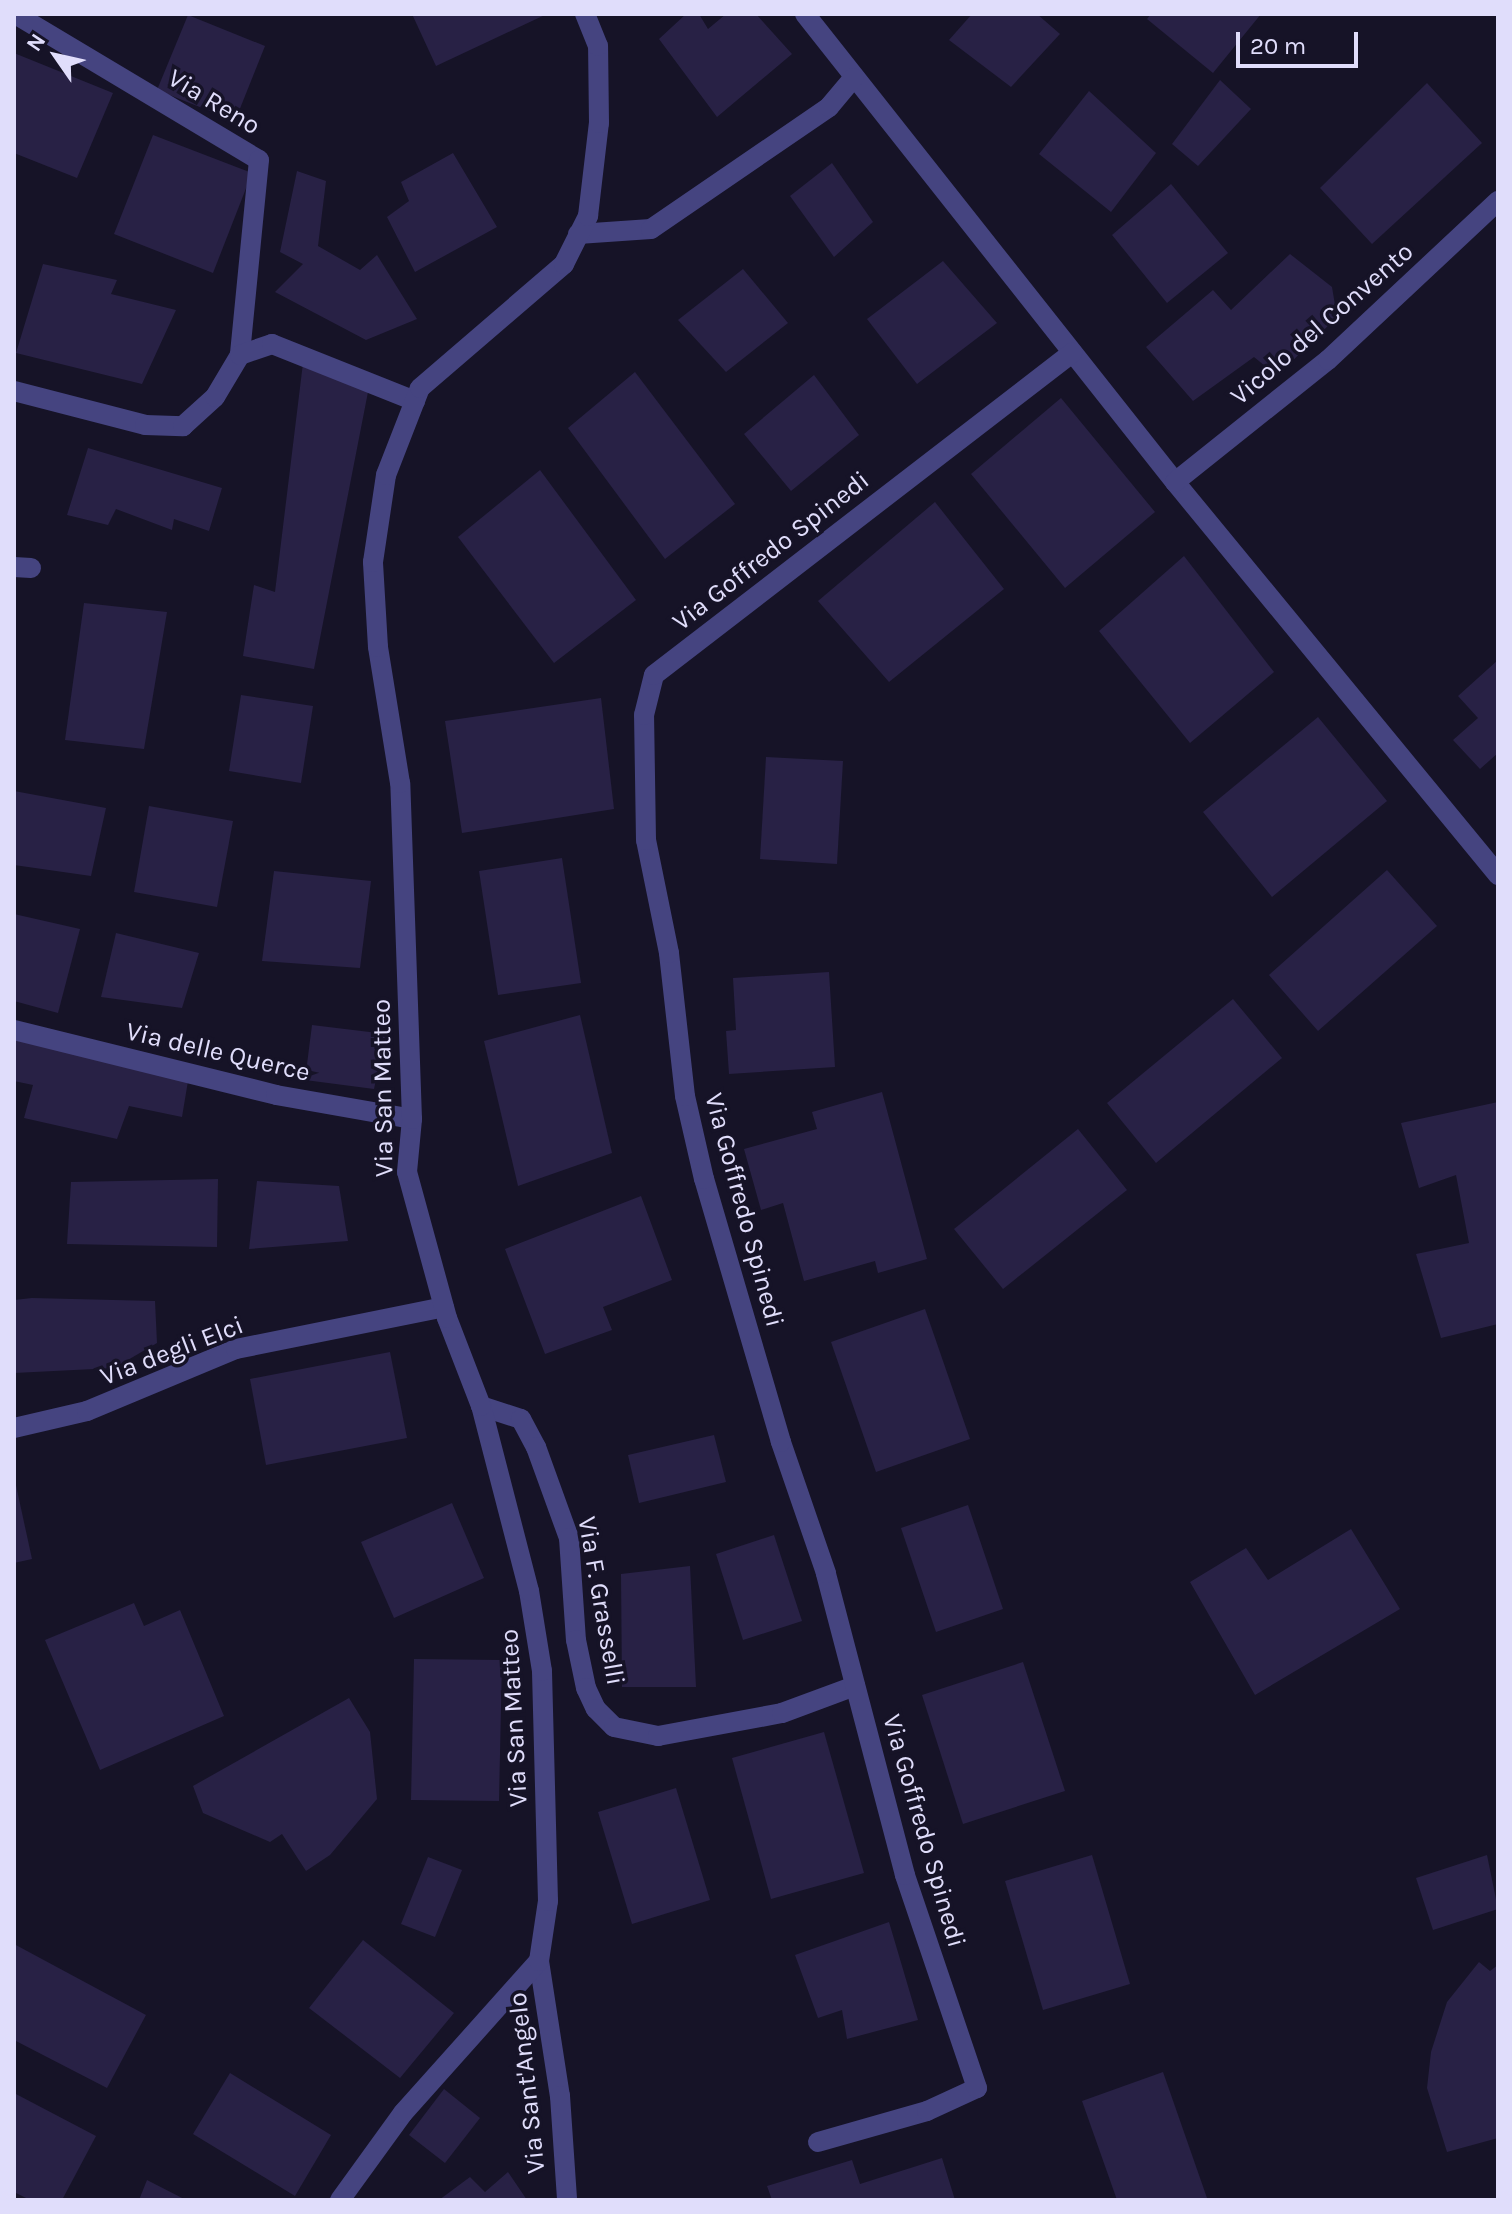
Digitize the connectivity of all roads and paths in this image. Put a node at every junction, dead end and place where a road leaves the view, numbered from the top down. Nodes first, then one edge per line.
1 (15, 14) edge
2 (585, 14) edge
3 (805, 14) edge
4 (857, 83) junction
5 (1498, 201) edge
6 (578, 234) junction
7 (1072, 353) junction
8 (240, 355) junction
9 (14, 391) edge
10 (415, 401) junction
11 (1175, 482) junction
12 (1498, 875) edge
13 (14, 1030) edge
14 (412, 1119) junction
15 (444, 1307) junction
16 (481, 1406) junction
17 (14, 1428) edge
18 (855, 1686) junction
19 (539, 1961) junction
20 (818, 2142) dead end
21 (340, 2200) edge
22 (567, 2200) edge

1 - 8 street, Via Reno
2 - 6 street, Via San Matteo
3 - 4 street
4 - 6 street
4 - 7 street
5 - 11 street, Vicolo del Convento
6 - 10 street, Via San Matteo
7 - 11 street
7 - 18 street, Via Goffredo Spinedi
8 - 9 street
8 - 10 street
10 - 14 street, Via San Matteo
11 - 12 street
13 - 14 street, Via delle Querce
14 - 15 street, Via San Matteo
15 - 16 street, Via San Matteo
15 - 17 street, Via degli Elci
16 - 18 street, Via F. Grasselli
16 - 19 street, Via San Matteo
18 - 20 street, Via Goffredo Spinedi
19 - 21 street
19 - 22 street, Via Sant'Angelo

